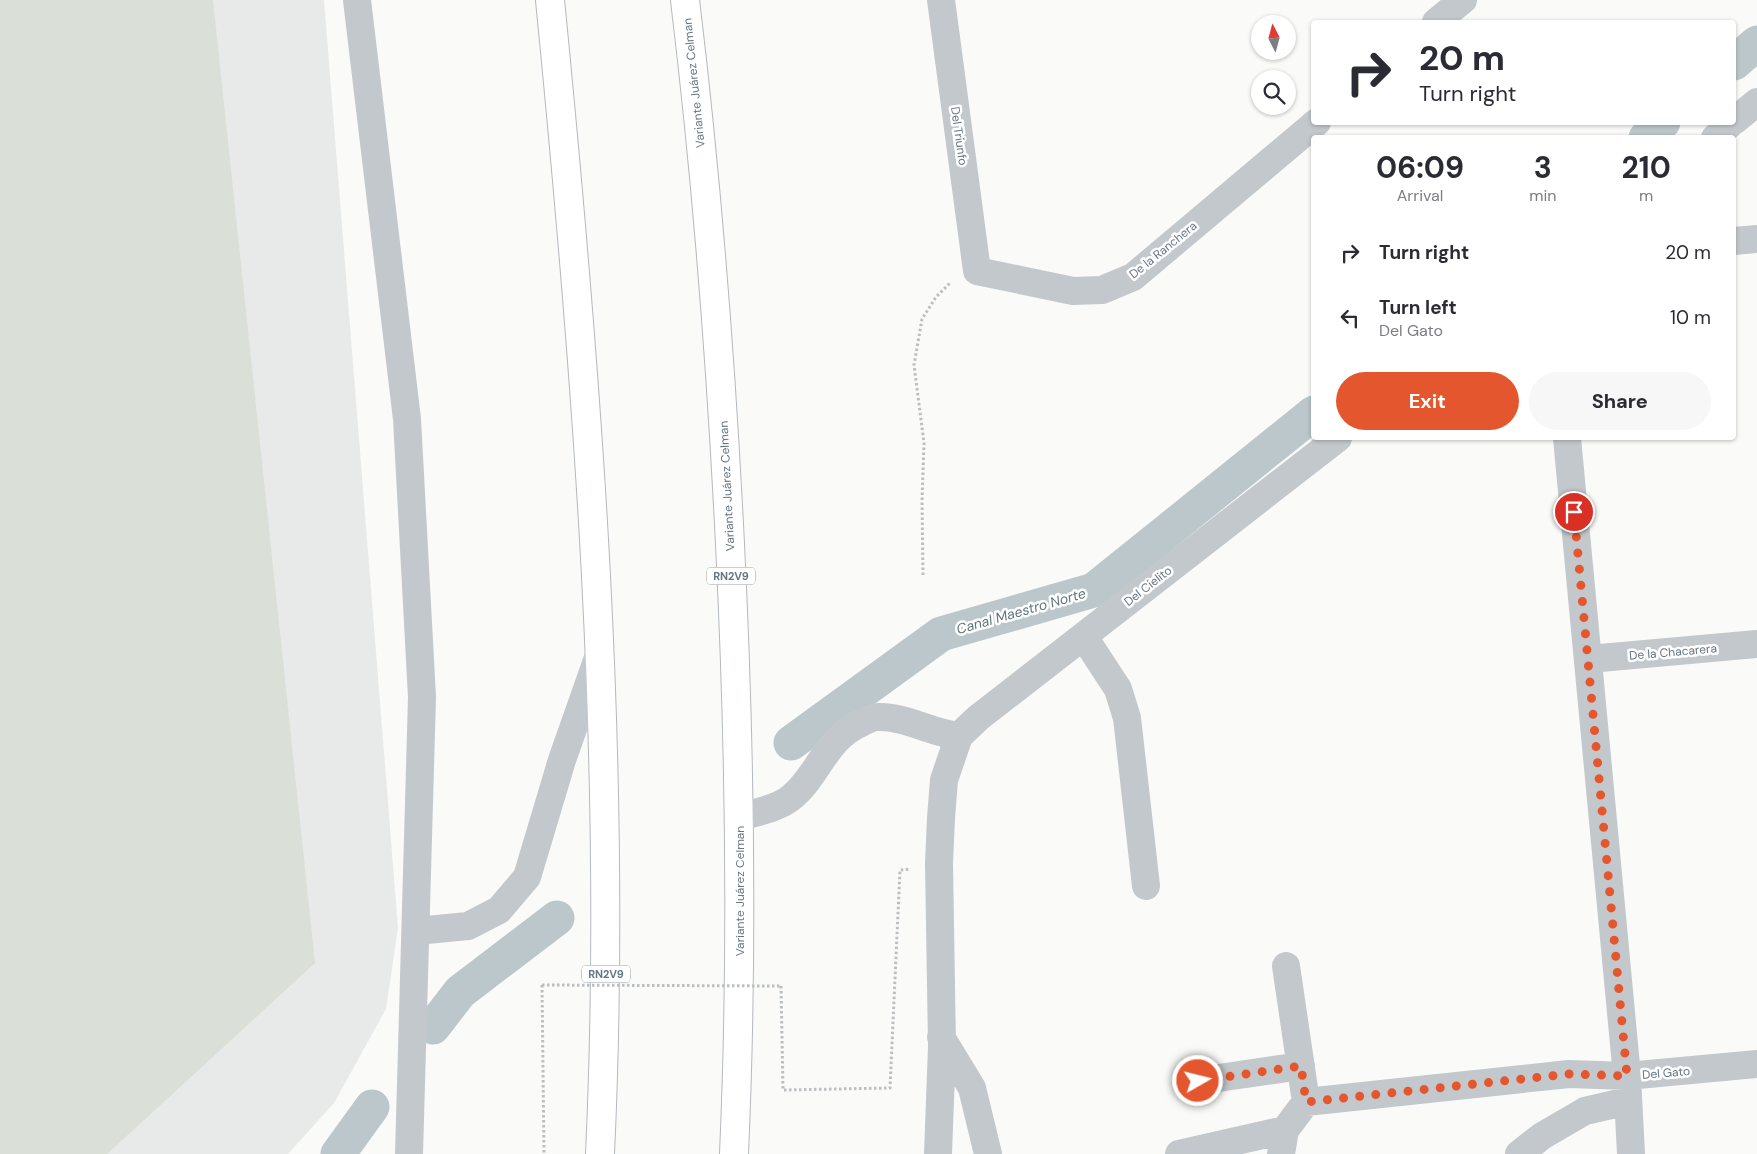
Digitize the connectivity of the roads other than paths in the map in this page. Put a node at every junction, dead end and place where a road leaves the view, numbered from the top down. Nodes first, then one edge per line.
1 (357, 0) edge
2 (550, 0) edge
3 (685, 0) edge
4 (941, 0) edge
5 (1463, 0) edge
6 (1438, 20) edge
7 (1757, 102) edge
8 (1736, 120) edge
9 (1313, 125) edge
10 (1730, 125) edge
11 (1718, 135) edge
12 (1757, 239) edge
13 (1736, 241) edge
14 (977, 271) joint
15 (1335, 440) edge
16 (1567, 440) edge
17 (1084, 637) junction
18 (1757, 644) edge
19 (601, 652) junction
20 (1589, 659) junction
21 (959, 736) junction
22 (740, 817) junction
23 (1146, 886) dead end
24 (416, 931) junction
25 (1286, 966) dead end
26 (942, 1037) junction
27 (1757, 1064) edge
28 (1301, 1066) junction
29 (1198, 1081) dead end
30 (1628, 1089) junction
31 (1306, 1102) junction
32 (1283, 1142) edge
33 (409, 1154) edge
34 (600, 1154) edge
35 (734, 1154) edge
36 (938, 1154) edge
37 (988, 1154) edge
38 (1179, 1154) edge
39 (1519, 1154) edge
40 (1631, 1154) edge

1 - 24 street
2 - 19 highway, RN2V9
3 - 22 highway, Variante Juárez Celman / RN2V9
4 - 14 street, Del Triunfo
5 - 6 street
7 - 8 street
9 - 14 street, De la Ranchera
10 - 11 street
12 - 13 street
15 - 17 street, Del Cielito
16 - 20 street
17 - 21 street, Del Cielito
17 - 23 street
18 - 20 street, De la Chacarera
19 - 24 street
19 - 34 highway, RN2V9
20 - 30 street
21 - 22 street
21 - 26 street
22 - 35 highway, Variante Juárez Celman / RN2V9
24 - 33 street
25 - 28 street
26 - 36 street
26 - 37 street
27 - 30 street, Del Gato
28 - 29 street
28 - 31 street
30 - 31 street, Del Gato
30 - 39 street
30 - 40 street
31 - 32 street
32 - 38 street

